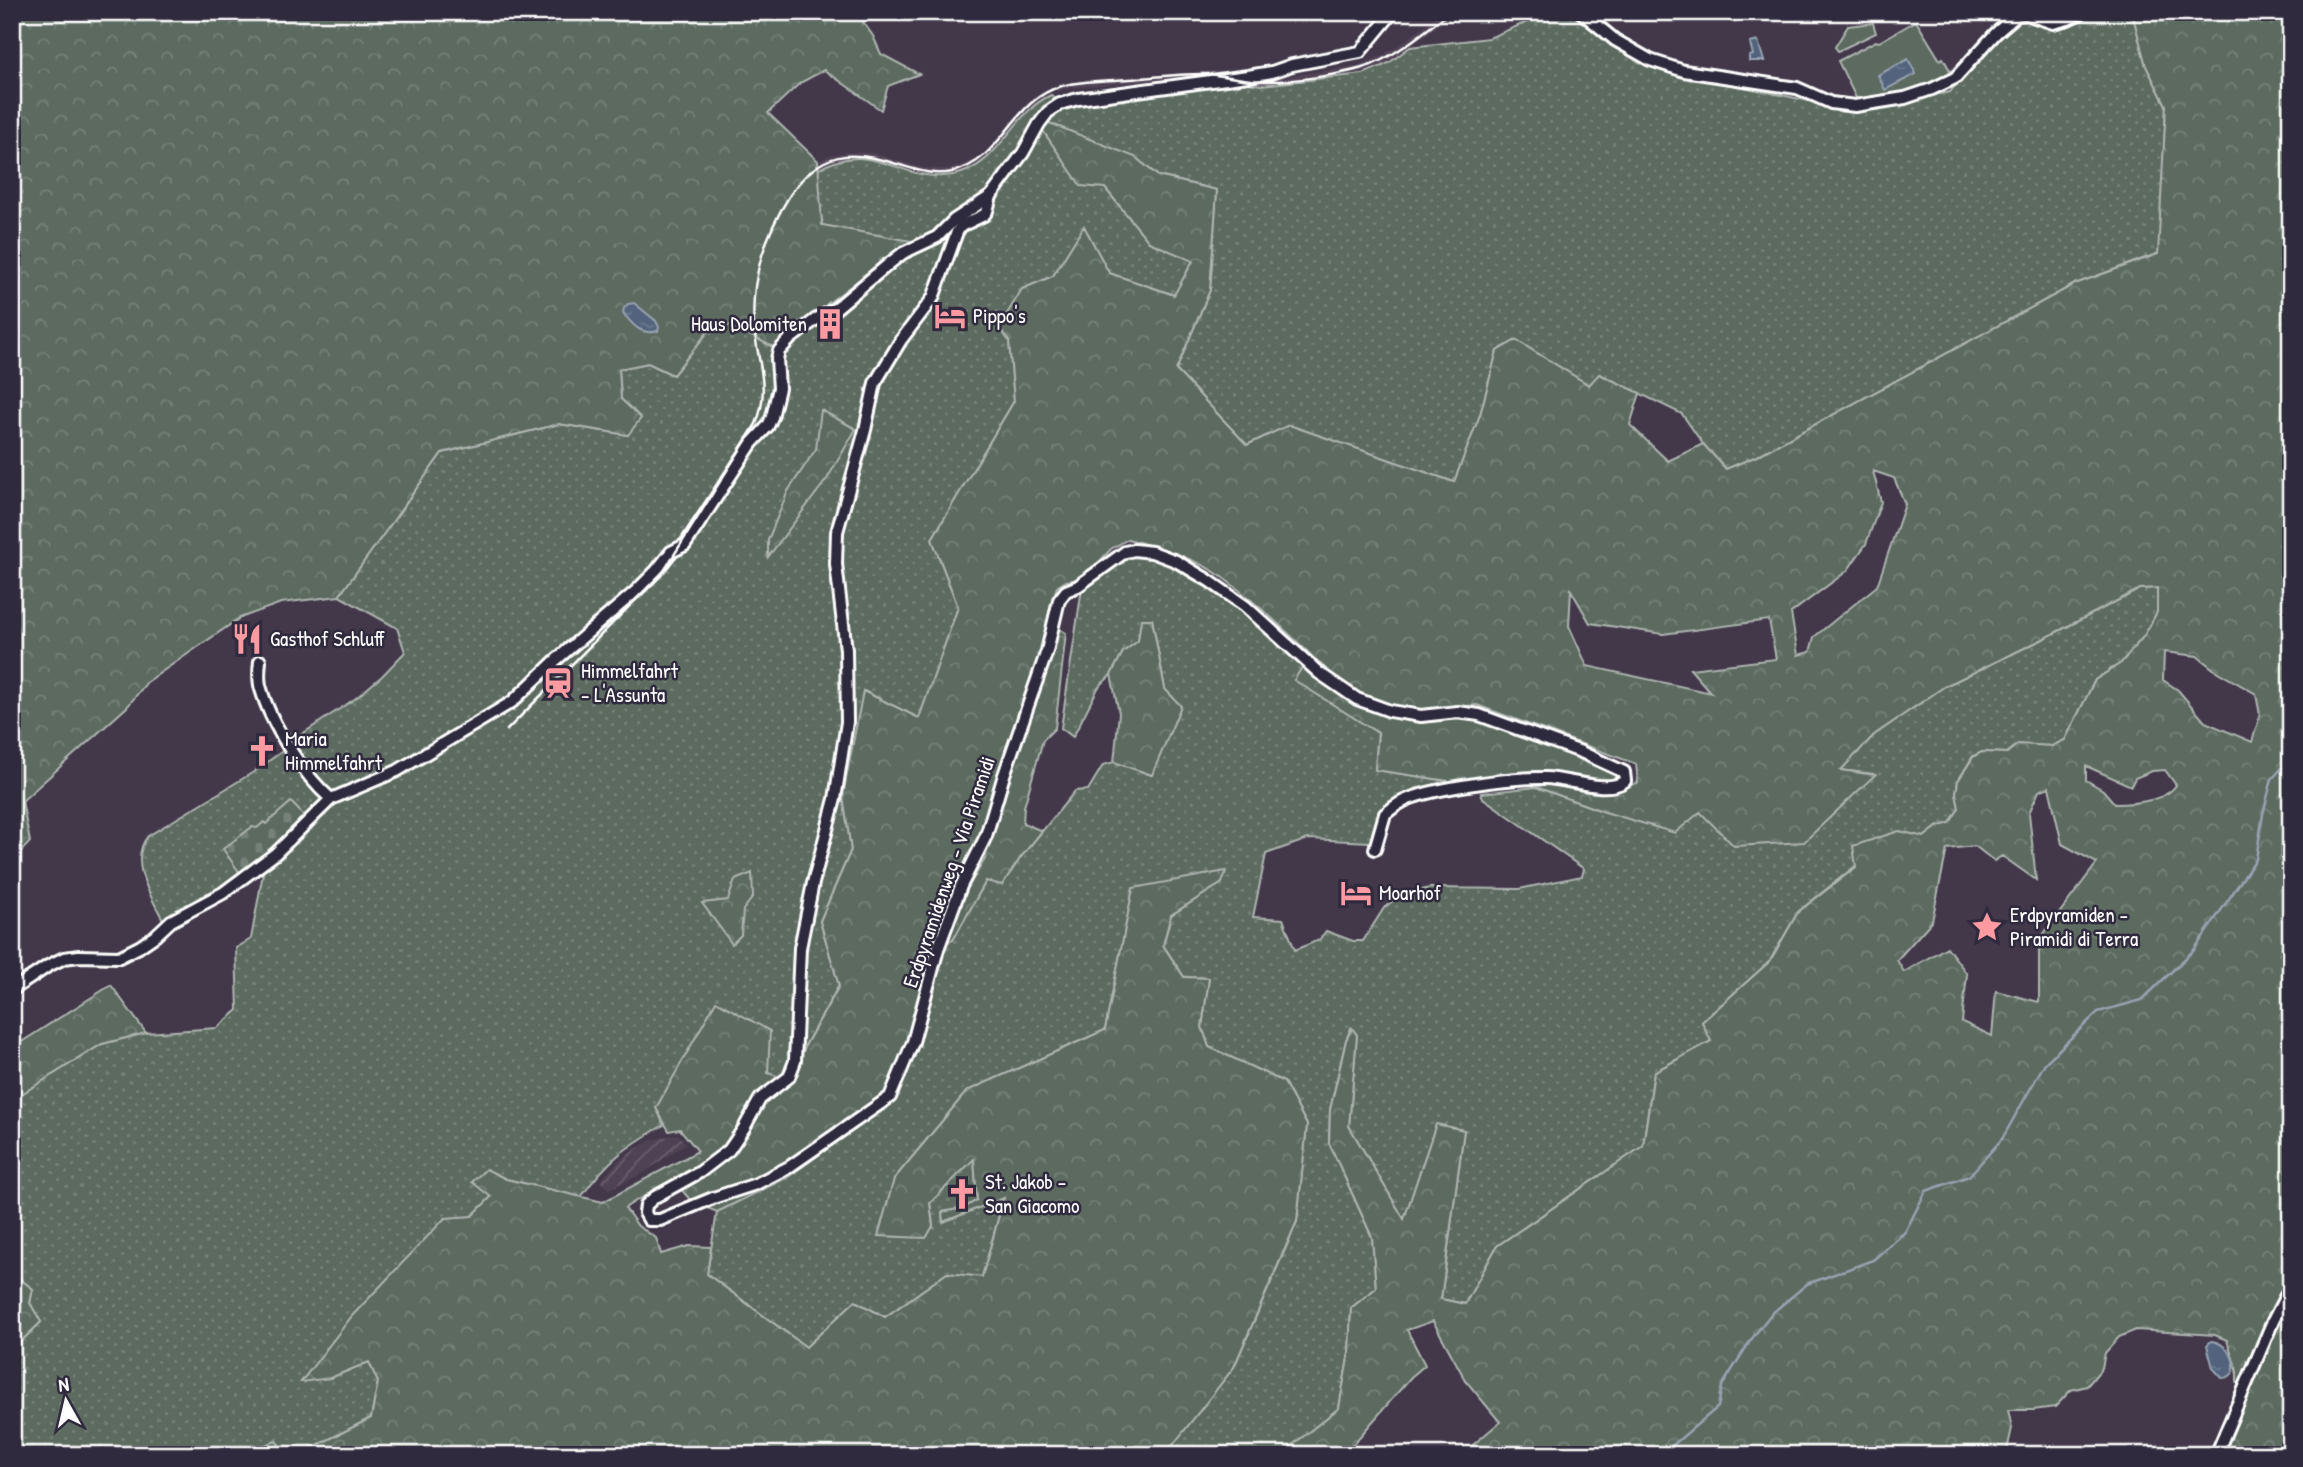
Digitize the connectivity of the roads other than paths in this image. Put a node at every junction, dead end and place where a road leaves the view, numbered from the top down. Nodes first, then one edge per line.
1 (1393, 12) edge
2 (1581, 12) edge
3 (2083, 12) edge
4 (991, 195) junction
5 (260, 661) dead end
6 (331, 799) junction
7 (1376, 849) dead end
8 (12, 990) edge
9 (2291, 1286) edge
10 (2216, 1455) edge

1 - 4 street, Erdpyramidenweg - Via Piramidi
2 - 3 street
4 - 6 street
4 - 7 street, Erdpyramidenweg - Via Piramidi
5 - 6 street
6 - 8 street
9 - 10 street

